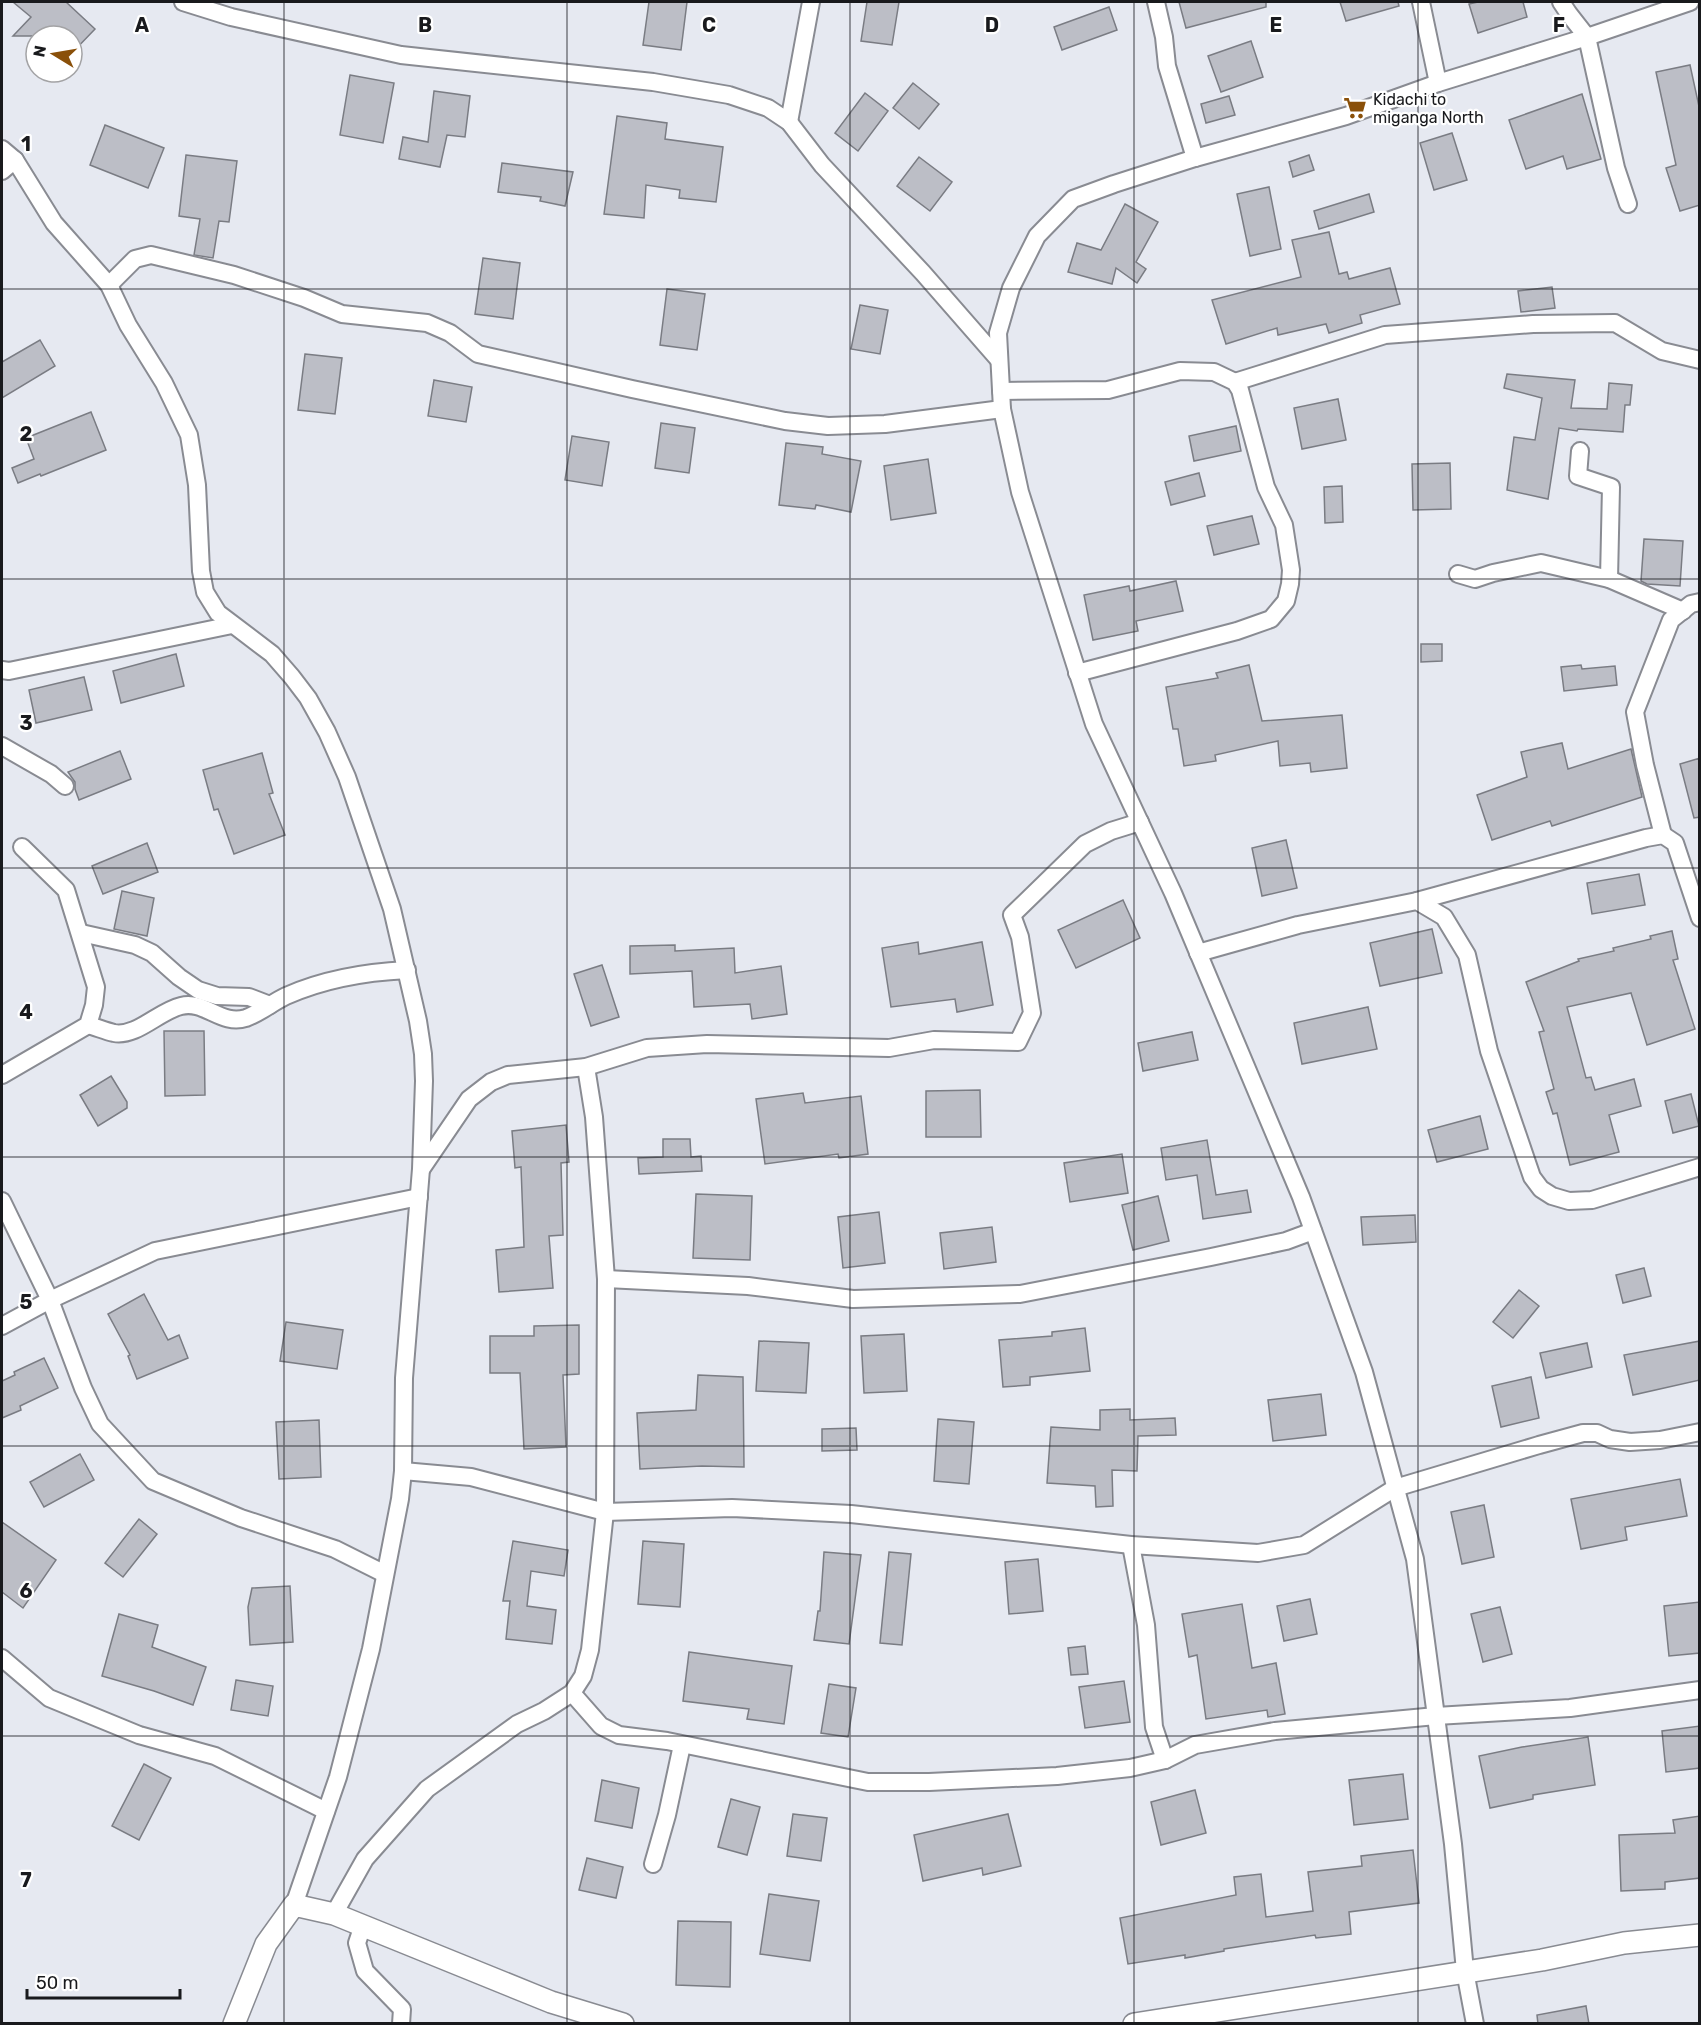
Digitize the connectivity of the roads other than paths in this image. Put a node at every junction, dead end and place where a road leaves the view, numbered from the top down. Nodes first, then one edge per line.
1 (183, 2) edge
2 (811, 2) edge
3 (1156, 2) edge
4 (1421, 2) edge
5 (1562, 2) edge
6 (1690, 2) edge
7 (1587, 37) junction
8 (1438, 83) junction
9 (789, 122) junction
10 (2, 149) edge
11 (1195, 158) junction
12 (15, 160) junction
13 (2, 171) edge
14 (1628, 204) dead end
15 (109, 285) junction
16 (999, 360) junction
17 (1700, 360) edge
18 (1235, 382) junction
19 (1001, 392) junction
20 (1002, 409) junction
21 (1580, 452) dead end
22 (1458, 574) dead end
23 (1609, 579) junction
24 (1700, 602) edge
25 (1683, 611) junction
26 (232, 625) junction
27 (2, 669) edge
28 (1077, 673) junction
29 (2, 746) edge
30 (65, 786) dead end
31 (1140, 822) junction
32 (1663, 835) junction
33 (22, 847) dead end
34 (1417, 901) junction
35 (1700, 918) edge
36 (81, 933) junction
37 (1198, 953) junction
38 (406, 970) junction
39 (270, 1005) junction
40 (88, 1024) junction
41 (586, 1067) junction
42 (2, 1075) edge
43 (1700, 1167) edge
44 (421, 1169) junction
45 (419, 1197) junction
46 (2, 1201) edge
47 (1313, 1231) junction
48 (606, 1279) junction
49 (50, 1300) junction
50 (2, 1326) edge
51 (1700, 1432) edge
52 (403, 1471) junction
53 (1395, 1488) junction
54 (605, 1512) junction
55 (1131, 1545) junction
56 (385, 1574) junction
57 (2, 1658) edge
58 (1700, 1690) edge
59 (572, 1693) junction
60 (1436, 1716) junction
61 (682, 1745) junction
62 (1165, 1760) junction
63 (326, 1811) junction
64 (653, 1864) dead end
65 (294, 1905) junction
66 (334, 1914) junction
67 (363, 1925) junction
68 (1700, 1935) edge
69 (1465, 1971) junction
70 (234, 2024) edge
71 (401, 2024) edge
72 (623, 2024) edge
73 (1134, 2024) edge
74 (1475, 2024) edge

1 - 9 street
2 - 9 street
3 - 11 street
4 - 8 street
5 - 7 street
6 - 7 street
7 - 8 street
7 - 14 street
8 - 11 street
9 - 16 street
10 - 12 street
11 - 16 street
12 - 13 street
12 - 15 street
15 - 20 street
15 - 26 street
16 - 19 street
17 - 18 street
18 - 19 street
18 - 28 street
19 - 20 street
20 - 28 street
21 - 23 street
22 - 23 street
23 - 25 street
24 - 25 street
25 - 32 street
26 - 27 street
26 - 38 street
28 - 31 street
29 - 30 street
31 - 37 street
31 - 41 street
32 - 34 street
32 - 35 street
33 - 36 street
34 - 37 street
34 - 43 street
36 - 39 street
36 - 40 street
37 - 47 street
38 - 39 street
38 - 44 street
39 - 40 street
40 - 42 street
41 - 44 street
41 - 48 street
44 - 45 street
45 - 49 street
45 - 52 street
46 - 49 street
47 - 48 street
47 - 53 street
48 - 54 street
49 - 50 street
49 - 56 street
51 - 53 street
52 - 54 street
52 - 56 street
53 - 55 street
53 - 60 street
54 - 55 street
54 - 59 street
55 - 62 street
56 - 63 street
57 - 63 street
58 - 60 street
59 - 61 street
59 - 66 street
60 - 62 street
60 - 69 street
61 - 62 street
61 - 64 street
63 - 65 street
65 - 66 street
65 - 70 street
66 - 67 street
67 - 71 street
67 - 72 street
68 - 69 street
69 - 73 street
69 - 74 street

